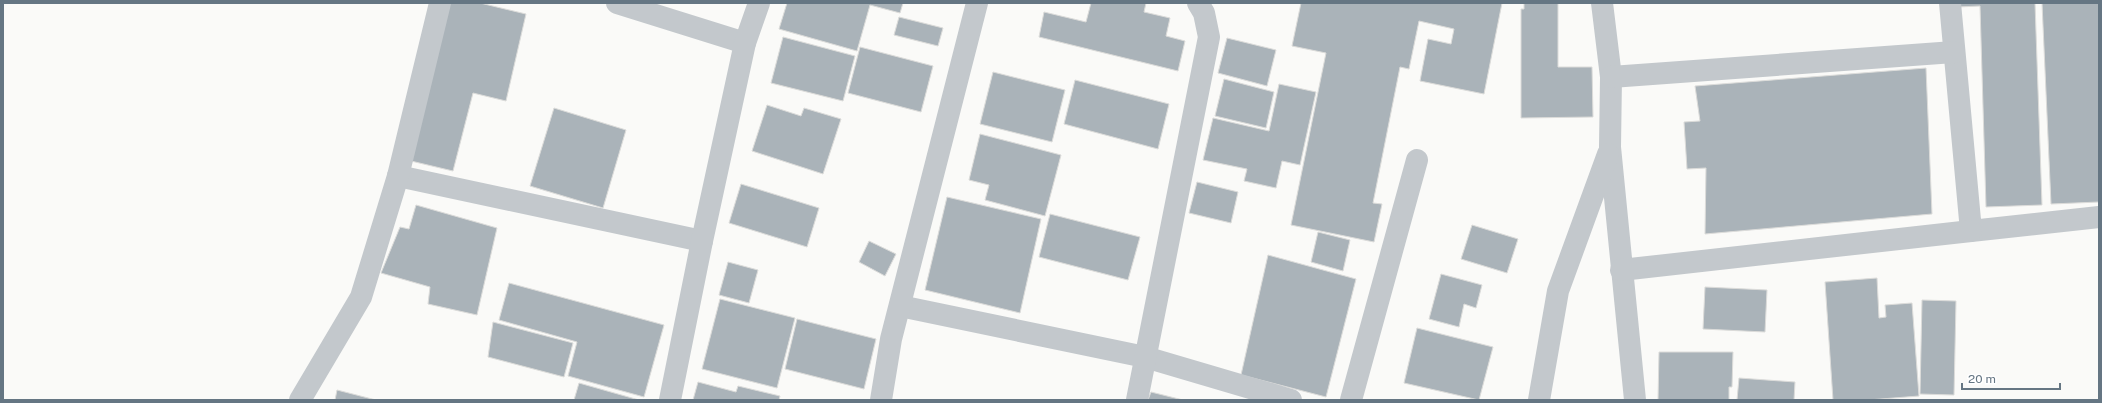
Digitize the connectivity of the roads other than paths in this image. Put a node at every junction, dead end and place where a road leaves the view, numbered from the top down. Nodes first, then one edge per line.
1 (440, 3) edge
2 (617, 3) edge
3 (759, 3) edge
4 (977, 3) edge
5 (1198, 3) edge
6 (1602, 3) edge
7 (1950, 3) edge
8 (745, 43) junction
9 (1954, 52) junction
10 (1611, 77) junction
11 (1610, 147) junction
12 (1417, 160) dead end
13 (398, 176) junction
14 (2099, 217) edge
15 (1971, 231) junction
16 (702, 241) junction
17 (1621, 270) junction
18 (900, 306) junction
19 (1145, 357) junction
20 (300, 400) edge
21 (670, 400) edge
22 (881, 400) edge
23 (1137, 400) edge
24 (1291, 400) edge
25 (1351, 400) edge
26 (1539, 400) edge
27 (1635, 400) edge

1 - 13 street
2 - 8 street
3 - 8 street
4 - 18 street
5 - 19 street
6 - 10 street
7 - 9 street
8 - 16 street
9 - 10 street
9 - 15 street
10 - 11 street
11 - 17 street
11 - 26 street
12 - 25 street
13 - 16 street
13 - 20 street
14 - 15 street
15 - 17 street
16 - 21 street
17 - 27 street
18 - 19 street
18 - 22 street
19 - 23 street
19 - 24 street

